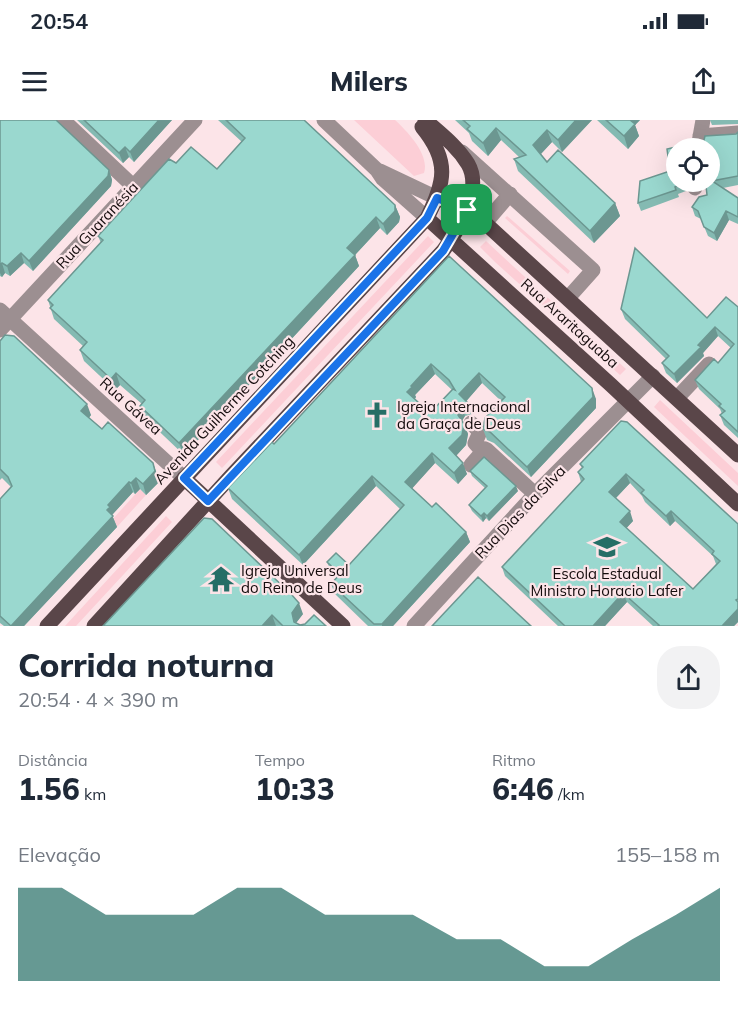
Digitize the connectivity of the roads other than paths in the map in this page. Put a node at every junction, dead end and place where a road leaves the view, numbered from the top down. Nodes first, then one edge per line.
1 (63, 120) edge
2 (195, 120) edge
3 (324, 120) edge
4 (416, 120) edge
5 (425, 120) edge
6 (703, 120) edge
7 (738, 133) edge
8 (700, 138) edge
9 (716, 138) edge
10 (455, 146) junction
11 (377, 170) junction
12 (133, 186) junction
13 (510, 194) junction
14 (437, 198) junction
15 (467, 210) junction
16 (427, 218) junction
17 (485, 223) junction
18 (452, 240) junction
19 (568, 298) junction
20 (3, 320) edge
21 (709, 364) edge
22 (652, 376) junction
23 (677, 398) junction
24 (629, 401) junction
25 (471, 423) dead end
26 (483, 452) junction
27 (738, 455) edge
28 (471, 465) dead end
29 (184, 478) junction
30 (536, 494) junction
31 (208, 501) junction
32 (738, 504) edge
33 (322, 607) junction
34 (311, 620) edge
35 (47, 626) edge
36 (94, 626) edge
37 (343, 626) edge
38 (414, 626) edge

1 - 12 street
2 - 12 street, Rua Guaranésia
3 - 11 street, Rua Araritaguaba
4 - 14 main road, Avenida Guilherme Cotching
5 - 10 main road
6 - 8 street
7 - 9 street
10 - 13 street
10 - 15 main road
11 - 14 street, Rua Araritaguaba
11 - 16 street, Rua Araritaguaba
12 - 20 street, Rua Guaranésia
13 - 17 street
13 - 19 street
14 - 15 main road, Rua Araritaguaba
14 - 16 main road, Avenida Guilherme Cotching
15 - 17 main road, Rua Araritaguaba
15 - 18 main road
16 - 18 main road, Rua Araritaguaba
16 - 29 main road, Avenida Guilherme Cotching
17 - 19 main road, Rua Araritaguaba
18 - 24 main road, Rua Araritaguaba
18 - 31 main road
19 - 22 main road, Rua Araritaguaba
20 - 29 street, Rua Gávea
21 - 23 street
22 - 23 main road, Rua Araritaguaba
22 - 24 street, Rua Dias da Silva
23 - 27 main road, Rua Araritaguaba
24 - 30 street, Rua Dias da Silva
24 - 32 main road, Rua Araritaguaba
25 - 26 street
26 - 28 street
26 - 30 street
29 - 31 main road, Rua Gávea
29 - 35 main road, Avenida Guilherme Cotching
30 - 38 street, Rua Dias da Silva
31 - 33 main road, Rua Gávea
31 - 36 main road
33 - 34 street
33 - 37 main road, Rua Gávea

